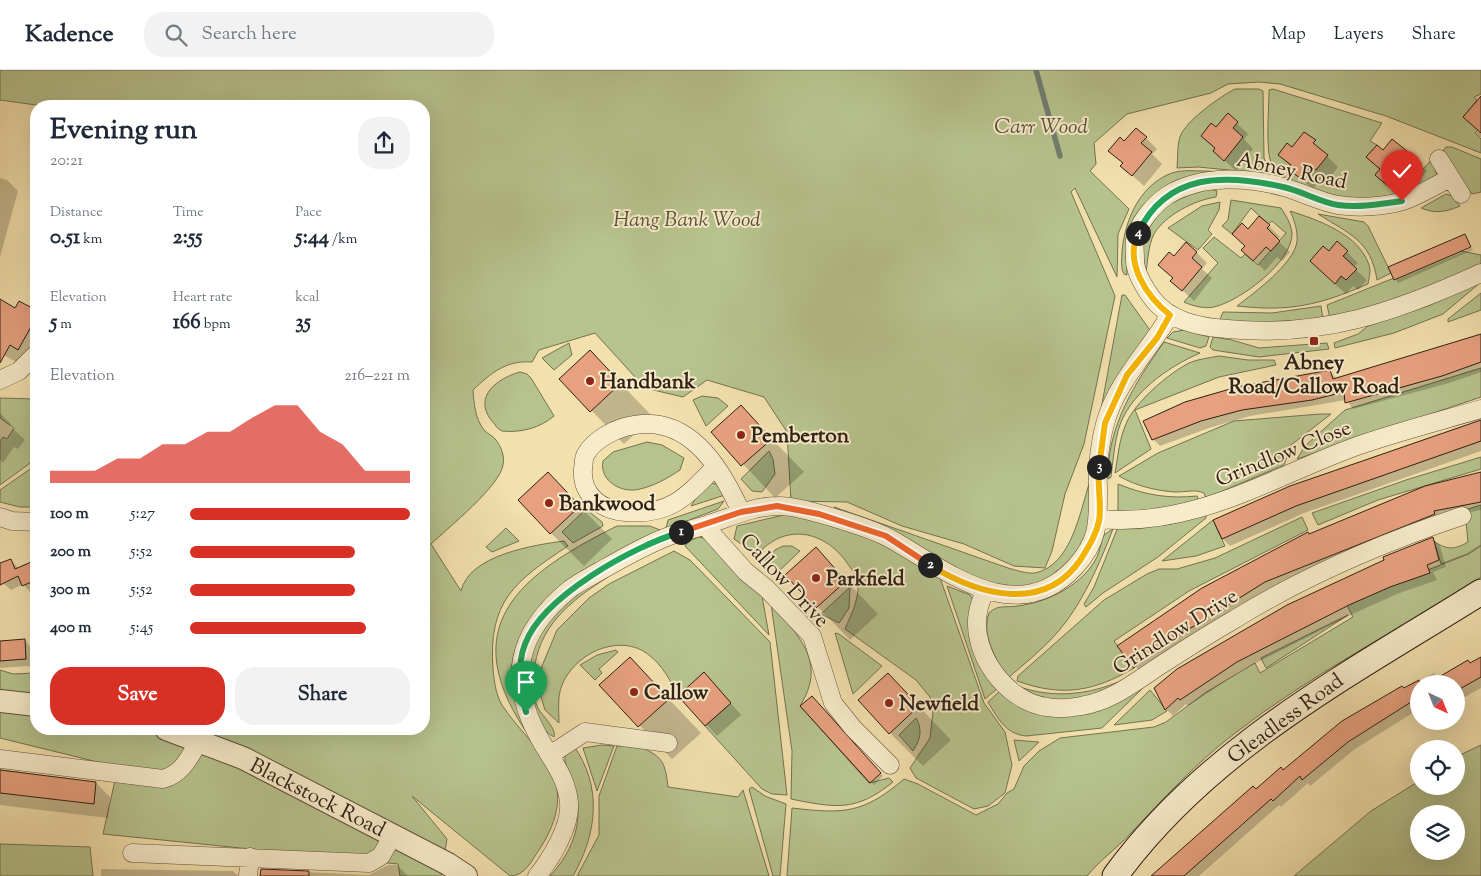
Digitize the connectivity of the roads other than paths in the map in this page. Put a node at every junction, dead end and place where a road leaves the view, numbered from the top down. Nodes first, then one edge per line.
1 (1439, 159) dead end
2 (1451, 178) junction
3 (1461, 194) dead end
4 (1481, 273) edge
5 (1170, 315) junction
6 (30, 360) edge
7 (0, 380) edge
8 (1481, 409) edge
9 (715, 467) junction
10 (741, 512) junction
11 (1462, 516) dead end
12 (0, 517) edge
13 (1100, 519) junction
14 (30, 522) edge
15 (705, 526) junction
16 (985, 591) junction
17 (1481, 592) edge
18 (0, 701) edge
19 (30, 704) edge
20 (184, 735) edge
21 (199, 740) junction
22 (668, 744) dead end
23 (550, 755) junction
24 (0, 759) edge
25 (890, 765) dead end
26 (392, 835) junction
27 (132, 853) dead end
28 (250, 857) junction
29 (248, 876) edge
30 (466, 876) edge
31 (537, 876) edge
32 (1115, 876) edge

1 - 2 street
2 - 3 street
2 - 5 street, Abney Road
4 - 5 street, Abney Road
5 - 13 street
6 - 7 street
8 - 13 street, Grindlow Close
9 - 9 street
9 - 10 street
10 - 15 street
10 - 16 street
11 - 16 street, Grindlow Drive
12 - 14 street
13 - 16 street
15 - 23 street
15 - 25 street, Callow Drive
17 - 32 main road, Gleadless Road
18 - 19 street
20 - 21 street, Blackstock Road
21 - 24 street
21 - 26 street, Blackstock Road
22 - 23 street
23 - 31 street
26 - 28 street
26 - 30 street, Blackstock Road
27 - 28 street
28 - 29 street

